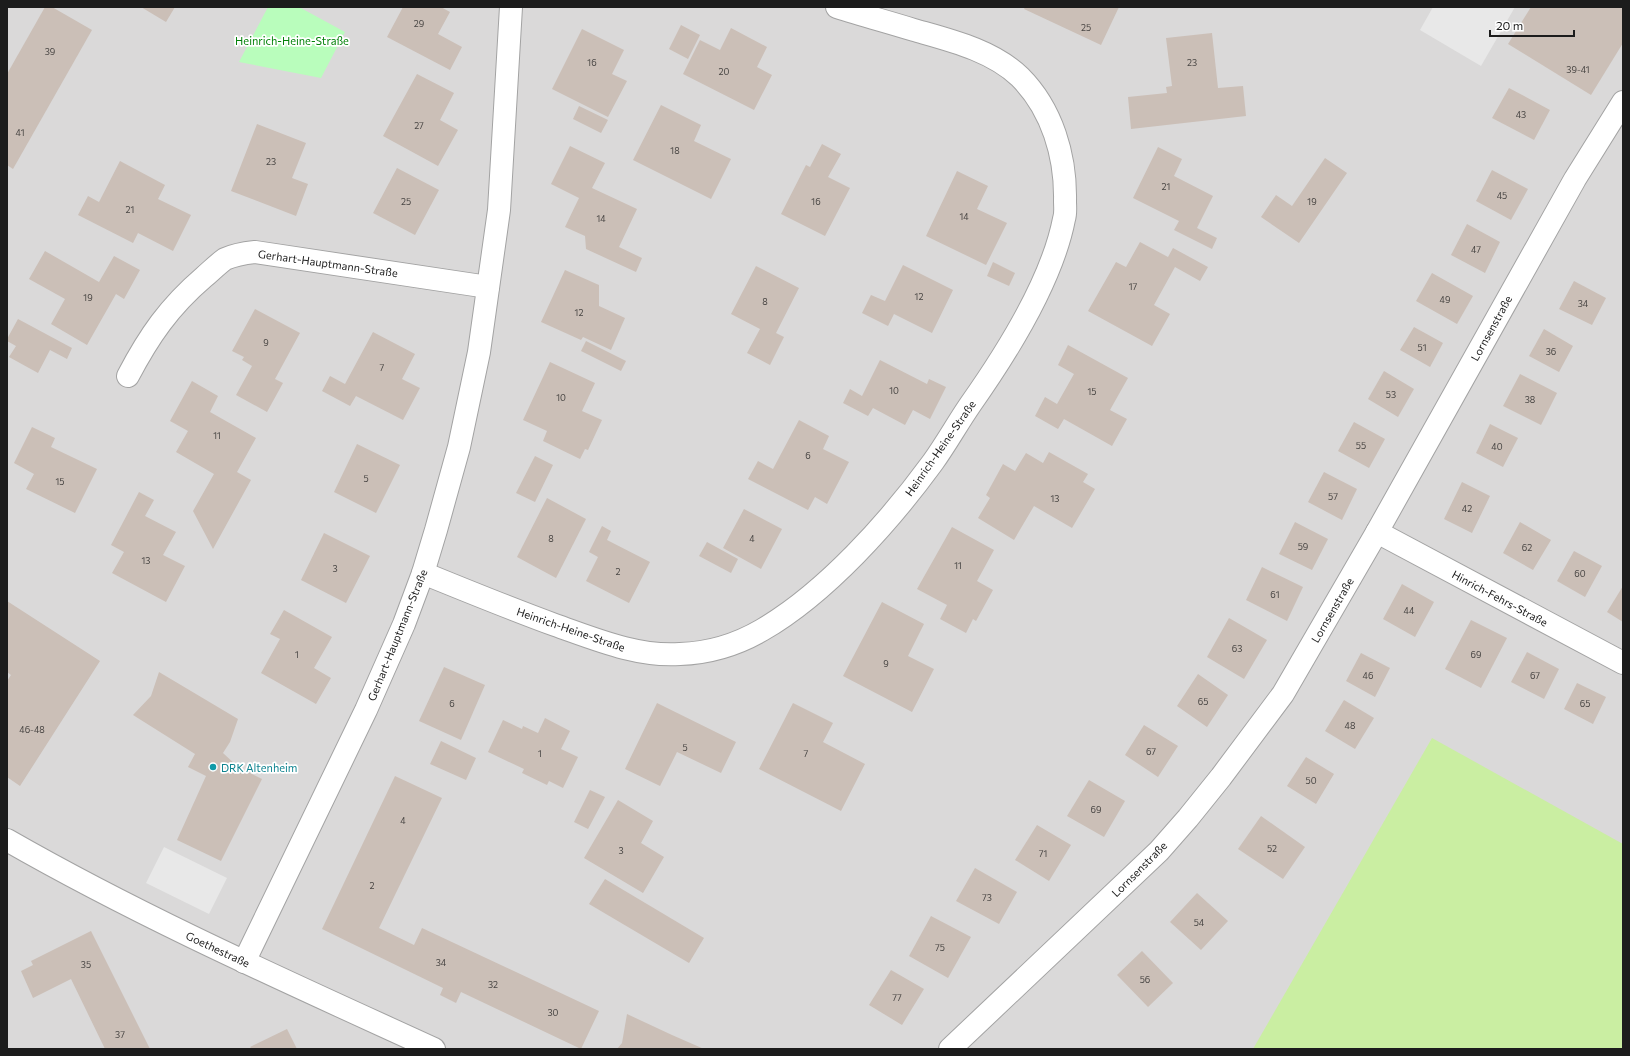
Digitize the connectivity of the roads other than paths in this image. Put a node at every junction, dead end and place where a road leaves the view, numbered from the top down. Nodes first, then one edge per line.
1 (511, 7) edge
2 (837, 7) edge
3 (1623, 102) edge
4 (488, 287) junction
5 (128, 376) dead end
6 (1377, 532) junction
7 (423, 573) junction
8 (1623, 664) edge
9 (7, 840) edge
10 (244, 962) junction
11 (434, 1049) edge
12 (950, 1049) edge

1 - 4 street, Gerhart-Hauptmann-Straße
2 - 7 street, Heinrich-Heine-Straße
3 - 6 street, Lornsenstraße
4 - 5 street, Gerhart-Hauptmann-Straße
4 - 7 street, Gerhart-Hauptmann-Straße
6 - 8 street, Hinrich-Fehrs-Straße
6 - 12 street, Lornsenstraße
7 - 10 street, Gerhart-Hauptmann-Straße
9 - 10 street, Goethestraße
10 - 11 street, Goethestraße

